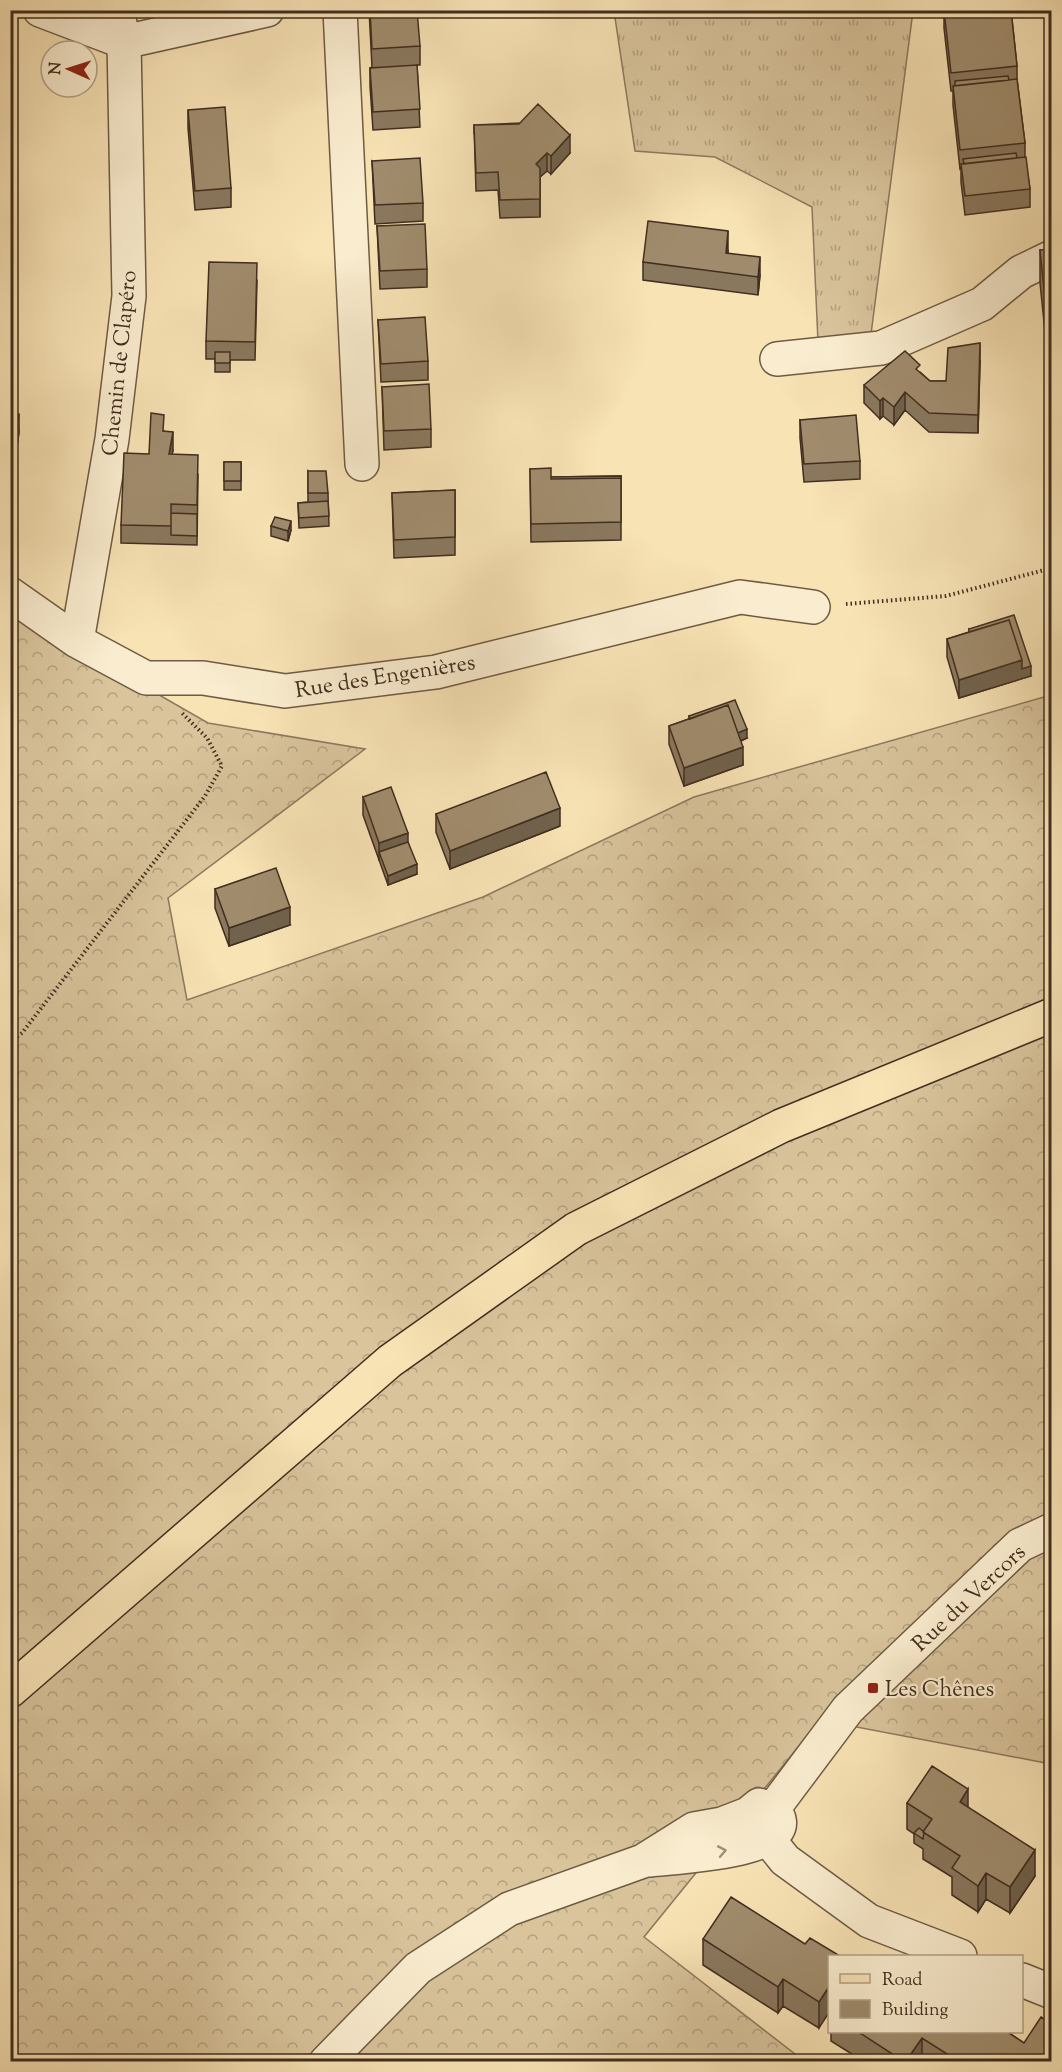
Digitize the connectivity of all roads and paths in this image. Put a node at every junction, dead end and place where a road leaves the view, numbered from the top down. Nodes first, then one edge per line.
1 (40, 10) edge
2 (267, 10) edge
3 (340, 10) edge
4 (121, 26) edge
5 (1052, 257) edge
6 (777, 359) dead end
7 (362, 464) dead end
8 (1052, 568) edge
9 (10, 594) edge
10 (813, 607) joint
11 (77, 641) junction
12 (146, 678) junction
13 (1052, 1015) edge
14 (10, 1042) edge
15 (1052, 1530) edge
16 (10, 1691) edge
17 (763, 1826) junction
18 (957, 1955) edge
19 (1023, 1980) edge
20 (1052, 1992) edge
21 (326, 2061) edge

1 - 4 street
2 - 4 street
3 - 7 street
4 - 11 street, Chemin de Clapéro
5 - 6 street
8 - 10 path
9 - 11 street, Rue des Engenières
10 - 12 street, Rue des Engenières
11 - 12 street, Rue des Engenières
12 - 14 path
13 - 16 main road
15 - 17 street, Rue du Vercors
17 - 18 street
17 - 21 street
19 - 20 street

